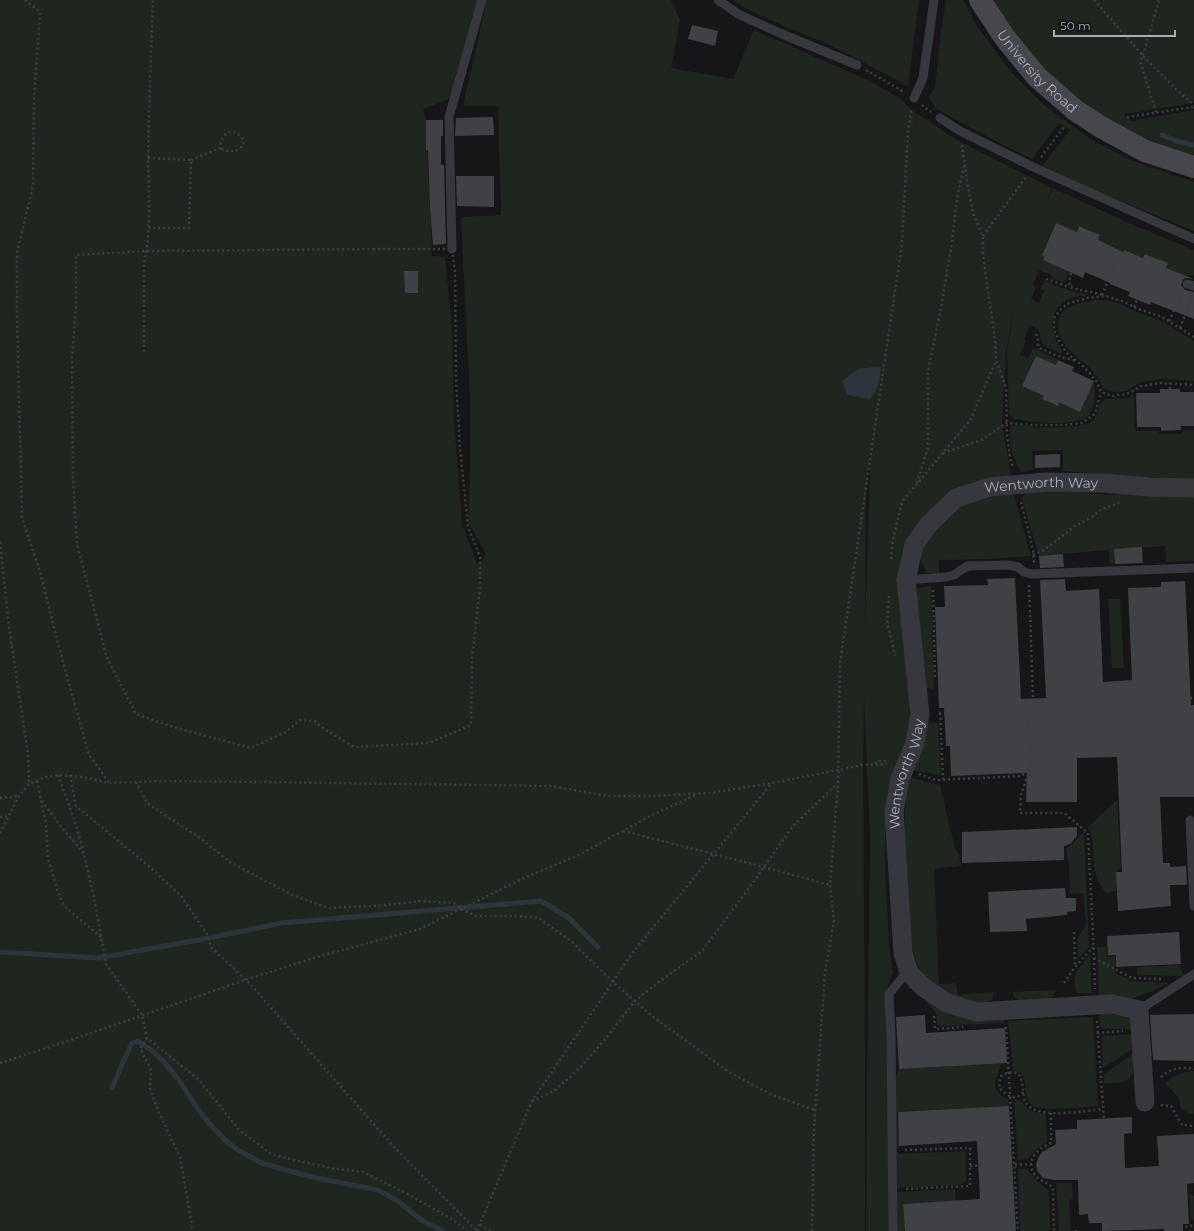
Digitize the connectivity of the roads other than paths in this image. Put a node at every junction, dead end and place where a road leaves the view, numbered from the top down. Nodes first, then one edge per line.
1 (482, 0) edge
2 (718, 0) edge
3 (934, 0) edge
4 (980, 0) edge
5 (857, 65) dead end
6 (914, 98) road end
7 (940, 118) road end
8 (1194, 167) edge
9 (1194, 239) edge
10 (452, 249) road end
11 (1194, 488) edge
12 (1194, 568) edge
13 (906, 580) junction
14 (1190, 820) dead end
15 (1194, 906) edge
16 (909, 972) junction
17 (1194, 974) edge
18 (1139, 1010) junction
19 (1145, 1102) road end
20 (893, 1231) edge

1 - 10 lane
2 - 5 lane
3 - 6 lane
4 - 8 street, University Road, bridge
7 - 9 lane
11 - 13 street, Wentworth Way
12 - 13 lane
13 - 16 street, Wentworth Way
14 - 15 lane
16 - 18 street, Wentworth Way
16 - 20 lane
17 - 18 lane
18 - 19 street

